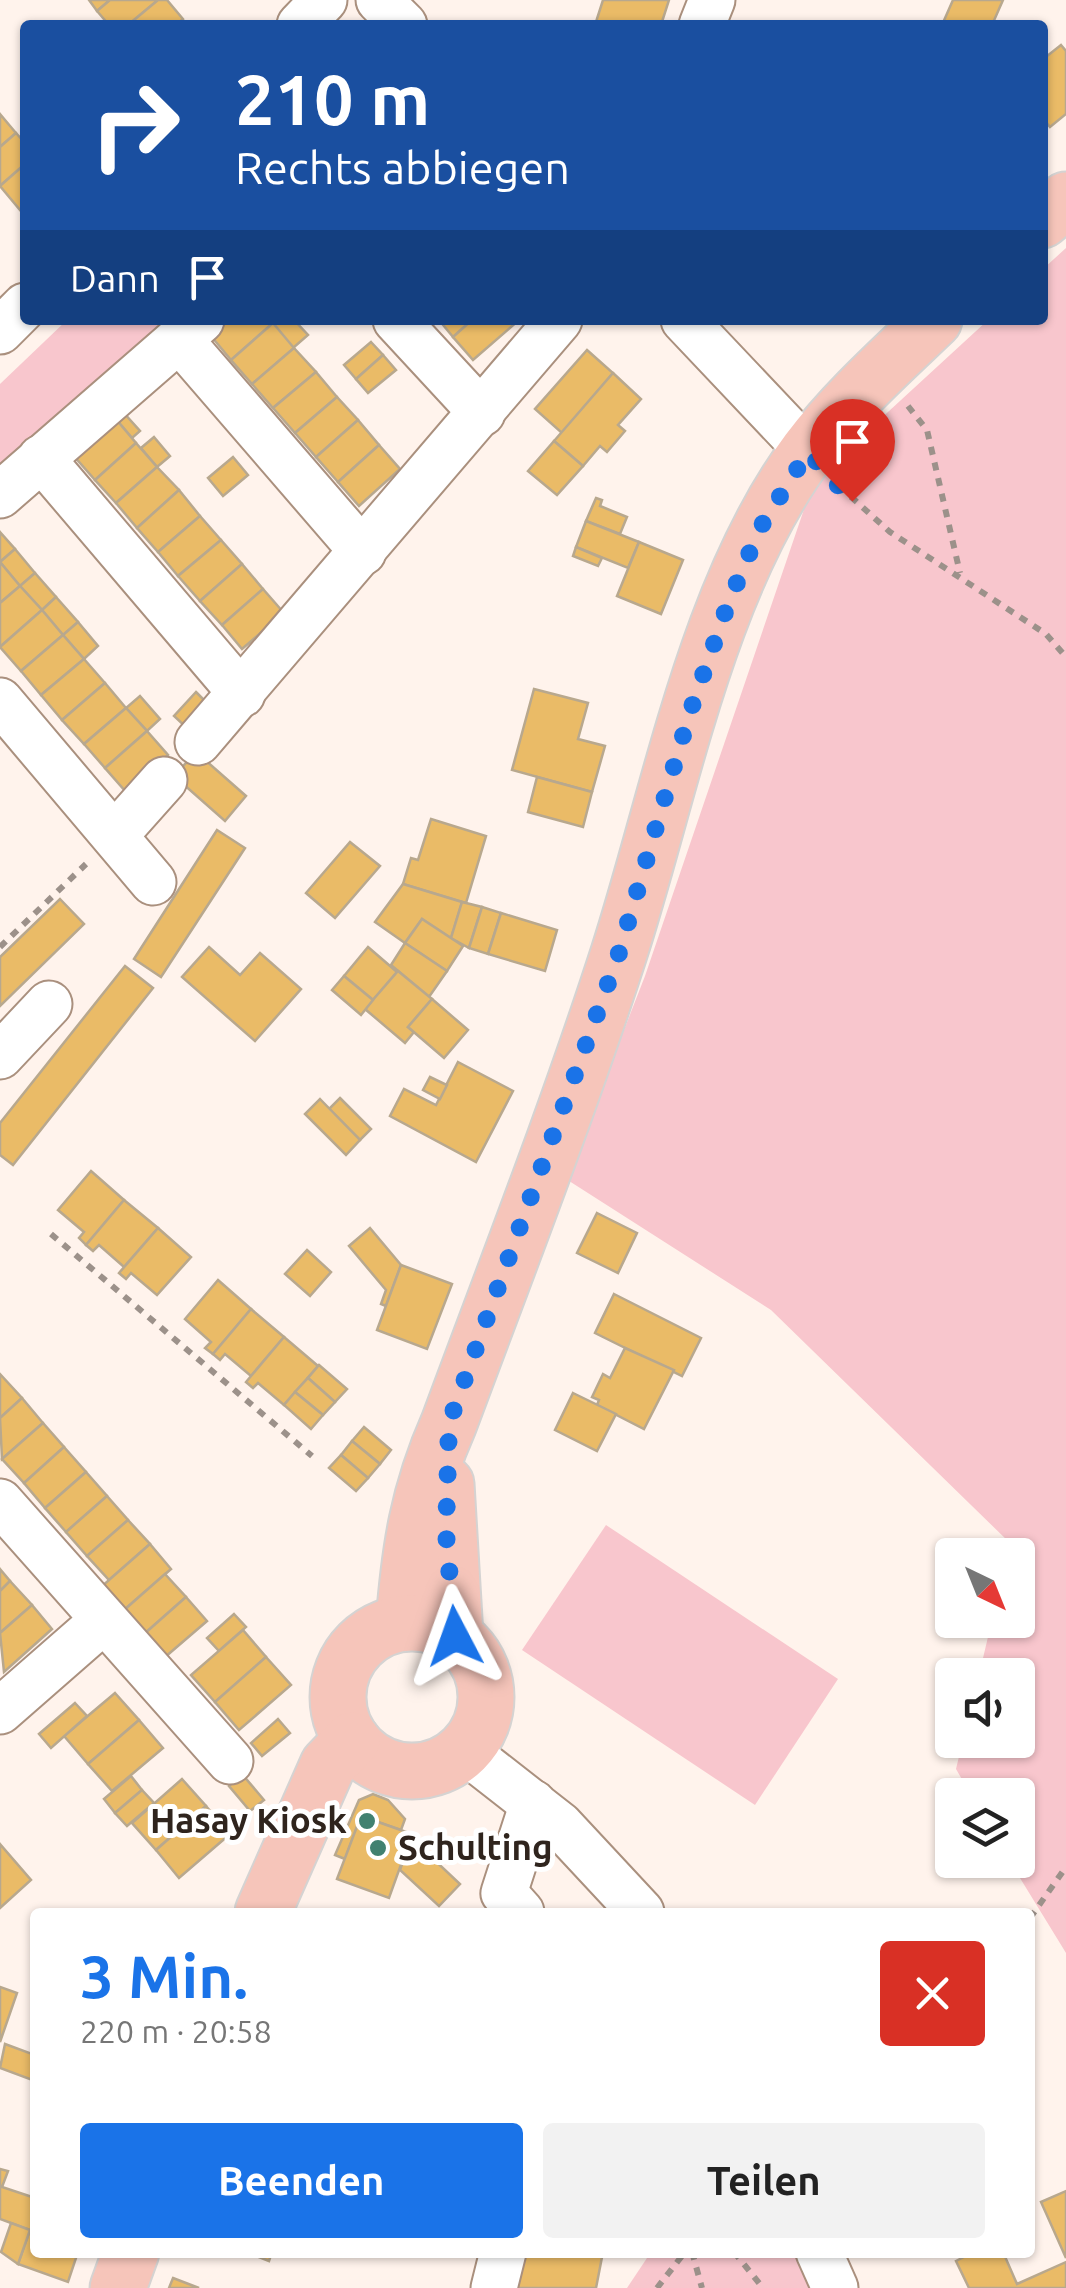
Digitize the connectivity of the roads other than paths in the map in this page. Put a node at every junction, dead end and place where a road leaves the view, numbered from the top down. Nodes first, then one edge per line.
1 (324, 0) edge
2 (379, 0) edge
3 (305, 20) edge
4 (399, 20) edge
5 (20, 311) edge
6 (401, 325) edge
7 (555, 325) edge
8 (689, 325) edge
9 (929, 325) edge
10 (190, 330) edge
11 (0, 331) edge
12 (482, 413) junction
13 (808, 452) junction
14 (41, 458) junction
15 (0, 495) edge
16 (363, 552) junction
17 (242, 694) junction
18 (0, 702) edge
19 (198, 742) dead end
20 (164, 780) dead end
21 (115, 835) junction
22 (153, 882) dead end
23 (48, 1004) dead end
24 (0, 1056) edge
25 (0, 1502) edge
26 (104, 1620) junction
27 (430, 1630) junction
28 (0, 1711) edge
29 (352, 1740) junction
30 (464, 1750) junction
31 (230, 1761) dead end
32 (533, 1803) junction
33 (266, 1908) edge
34 (517, 1908) edge
35 (637, 1908) edge
36 (129, 2258) edge
37 (502, 2258) edge
38 (822, 2258) edge
39 (118, 2288) edge
40 (494, 2288) edge
41 (835, 2288) edge

1 - 3 street
2 - 4 street
5 - 11 street
6 - 12 street
7 - 12 street
8 - 13 street
9 - 13 main road
10 - 14 street
10 - 16 street
12 - 16 street
13 - 27 main road
14 - 15 street
14 - 17 street
16 - 17 street
17 - 19 street
18 - 21 street
20 - 21 street
21 - 22 street
23 - 24 street
25 - 26 street
26 - 28 street
26 - 31 street
27 - 29 main road
27 - 30 main road
29 - 30 main road
29 - 33 main road
30 - 32 street
32 - 34 street
32 - 35 street
36 - 39 main road
37 - 40 street
38 - 41 street

